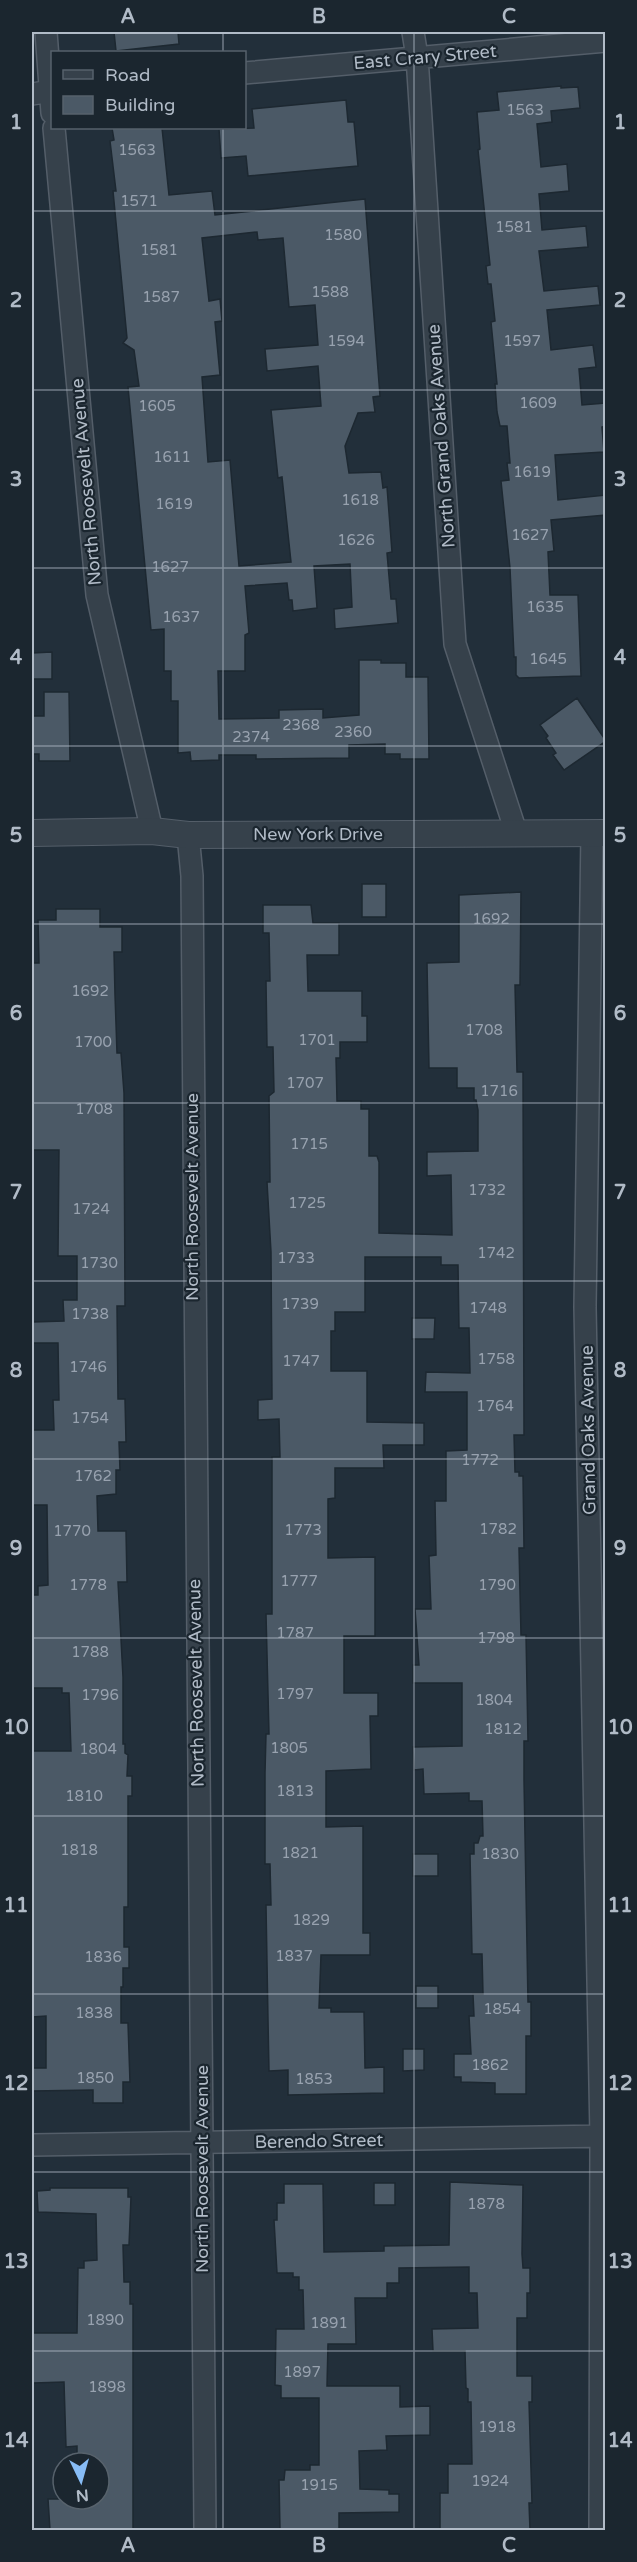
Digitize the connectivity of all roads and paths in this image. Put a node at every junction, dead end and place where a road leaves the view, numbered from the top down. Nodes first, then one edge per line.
1 (46, 32) edge
2 (413, 32) edge
3 (606, 41) edge
4 (417, 57) junction
5 (246, 73) edge
6 (45, 92) edge
7 (51, 110) edge
8 (54, 129) edge
9 (152, 831) junction
10 (516, 832) junction
11 (599, 833) edge
12 (32, 834) edge
13 (188, 835) junction
14 (603, 2136) edge
15 (203, 2143) junction
16 (32, 2145) edge
17 (205, 2530) edge
18 (600, 2530) edge

1 - 6 street
2 - 4 street, North Grand Oaks Avenue
3 - 4 street, East Crary Street
4 - 5 street, East Crary Street
4 - 10 street, North Grand Oaks Avenue
6 - 7 street
8 - 9 street, North Roosevelt Avenue
9 - 12 street, New York Drive
9 - 13 street, New York Drive
10 - 11 street, New York Drive
10 - 13 street, New York Drive
11 - 14 street, Grand Oaks Avenue
13 - 15 street, North Roosevelt Avenue
14 - 15 street, Berendo Street
14 - 18 street, Grand Oaks Avenue
15 - 16 street, Berendo Street
15 - 17 street, North Roosevelt Avenue

